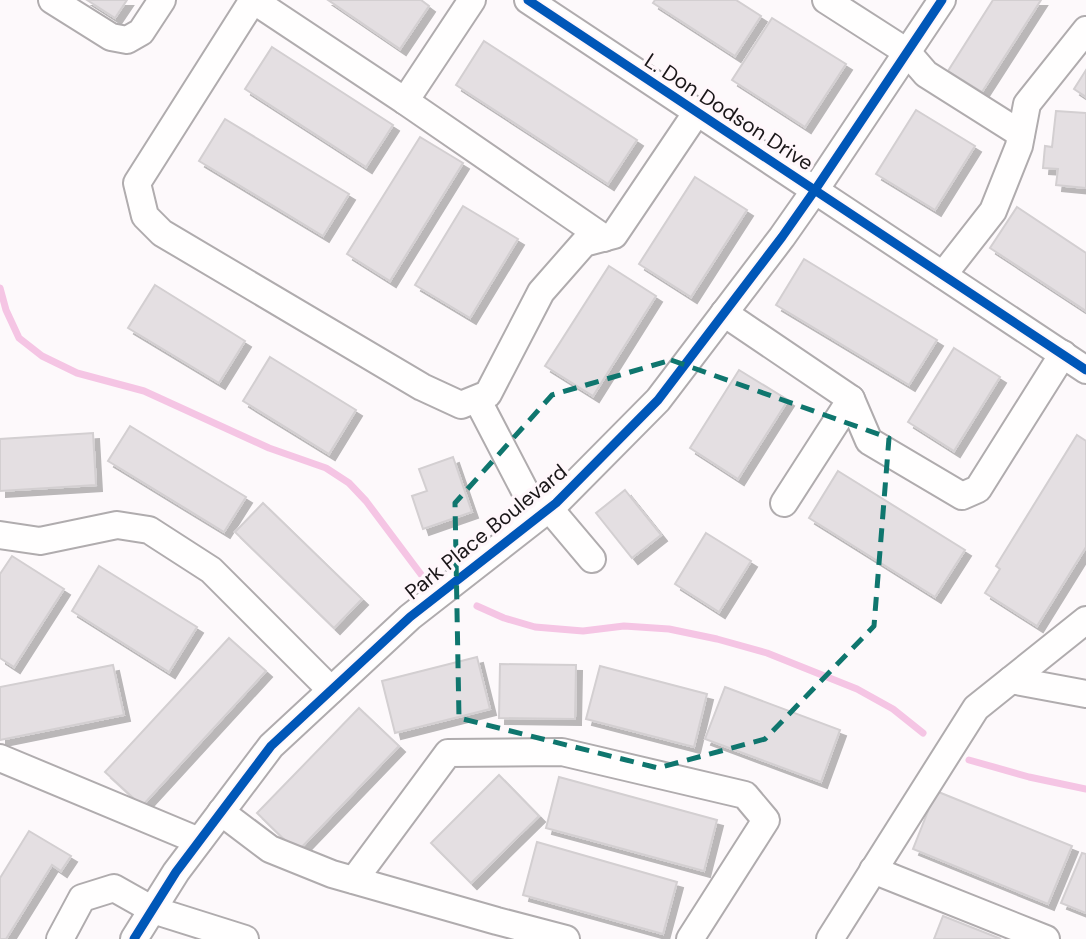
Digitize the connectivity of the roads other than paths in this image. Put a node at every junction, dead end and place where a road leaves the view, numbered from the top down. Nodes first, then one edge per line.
1 (52, 0) edge
2 (162, 0) edge
3 (472, 0) edge
4 (528, 0) edge
5 (826, 0) edge
6 (942, 0) edge
7 (1086, 30) edge
8 (907, 52) junction
9 (405, 101) junction
10 (697, 112) junction
11 (1021, 134) junction
12 (816, 190) junction
13 (604, 238) junction
14 (943, 275) junction
15 (724, 313) junction
16 (1063, 354) junction
17 (1086, 370) edge
18 (477, 399) junction
19 (851, 399) junction
20 (784, 503) dead end
21 (544, 512) junction
22 (0, 535) edge
23 (592, 559) dead end
24 (1086, 620) edge
25 (1011, 680) junction
26 (331, 690) junction
27 (1086, 694) edge
28 (0, 758) edge
29 (221, 812) junction
30 (199, 841) junction
31 (873, 870) junction
32 (354, 880) junction
33 (153, 910) junction
34 (838, 937) edge
35 (60, 939) edge
36 (134, 939) edge
37 (246, 939) edge
38 (566, 939) edge
39 (690, 939) edge
40 (1046, 939) edge

1 - 2 street
3 - 9 street
4 - 10 street, L. Don Dodson Drive
5 - 8 street
6 - 8 street, Park Place Boulevard
7 - 11 street
8 - 11 street
8 - 12 street, Park Place Boulevard
9 - 13 street
9 - 18 street
10 - 12 street, L. Don Dodson Drive
10 - 13 street
11 - 14 street
12 - 14 street, L. Don Dodson Drive
12 - 15 street, Park Place Boulevard
13 - 18 street
14 - 16 street, L. Don Dodson Drive
15 - 19 street
15 - 21 street, Park Place Boulevard
16 - 17 street, L. Don Dodson Drive
16 - 19 street
18 - 21 street
19 - 20 street
21 - 23 street
21 - 26 street, Park Place Boulevard
22 - 26 street
24 - 25 street
25 - 27 street
25 - 31 street
26 - 29 street, Park Place Boulevard
28 - 30 street
29 - 30 street, Park Place Boulevard
29 - 32 street
30 - 33 street, Park Place Boulevard
31 - 34 street
31 - 40 street
32 - 38 street
32 - 39 street
33 - 35 street
33 - 36 street, Park Place Boulevard
33 - 37 street

